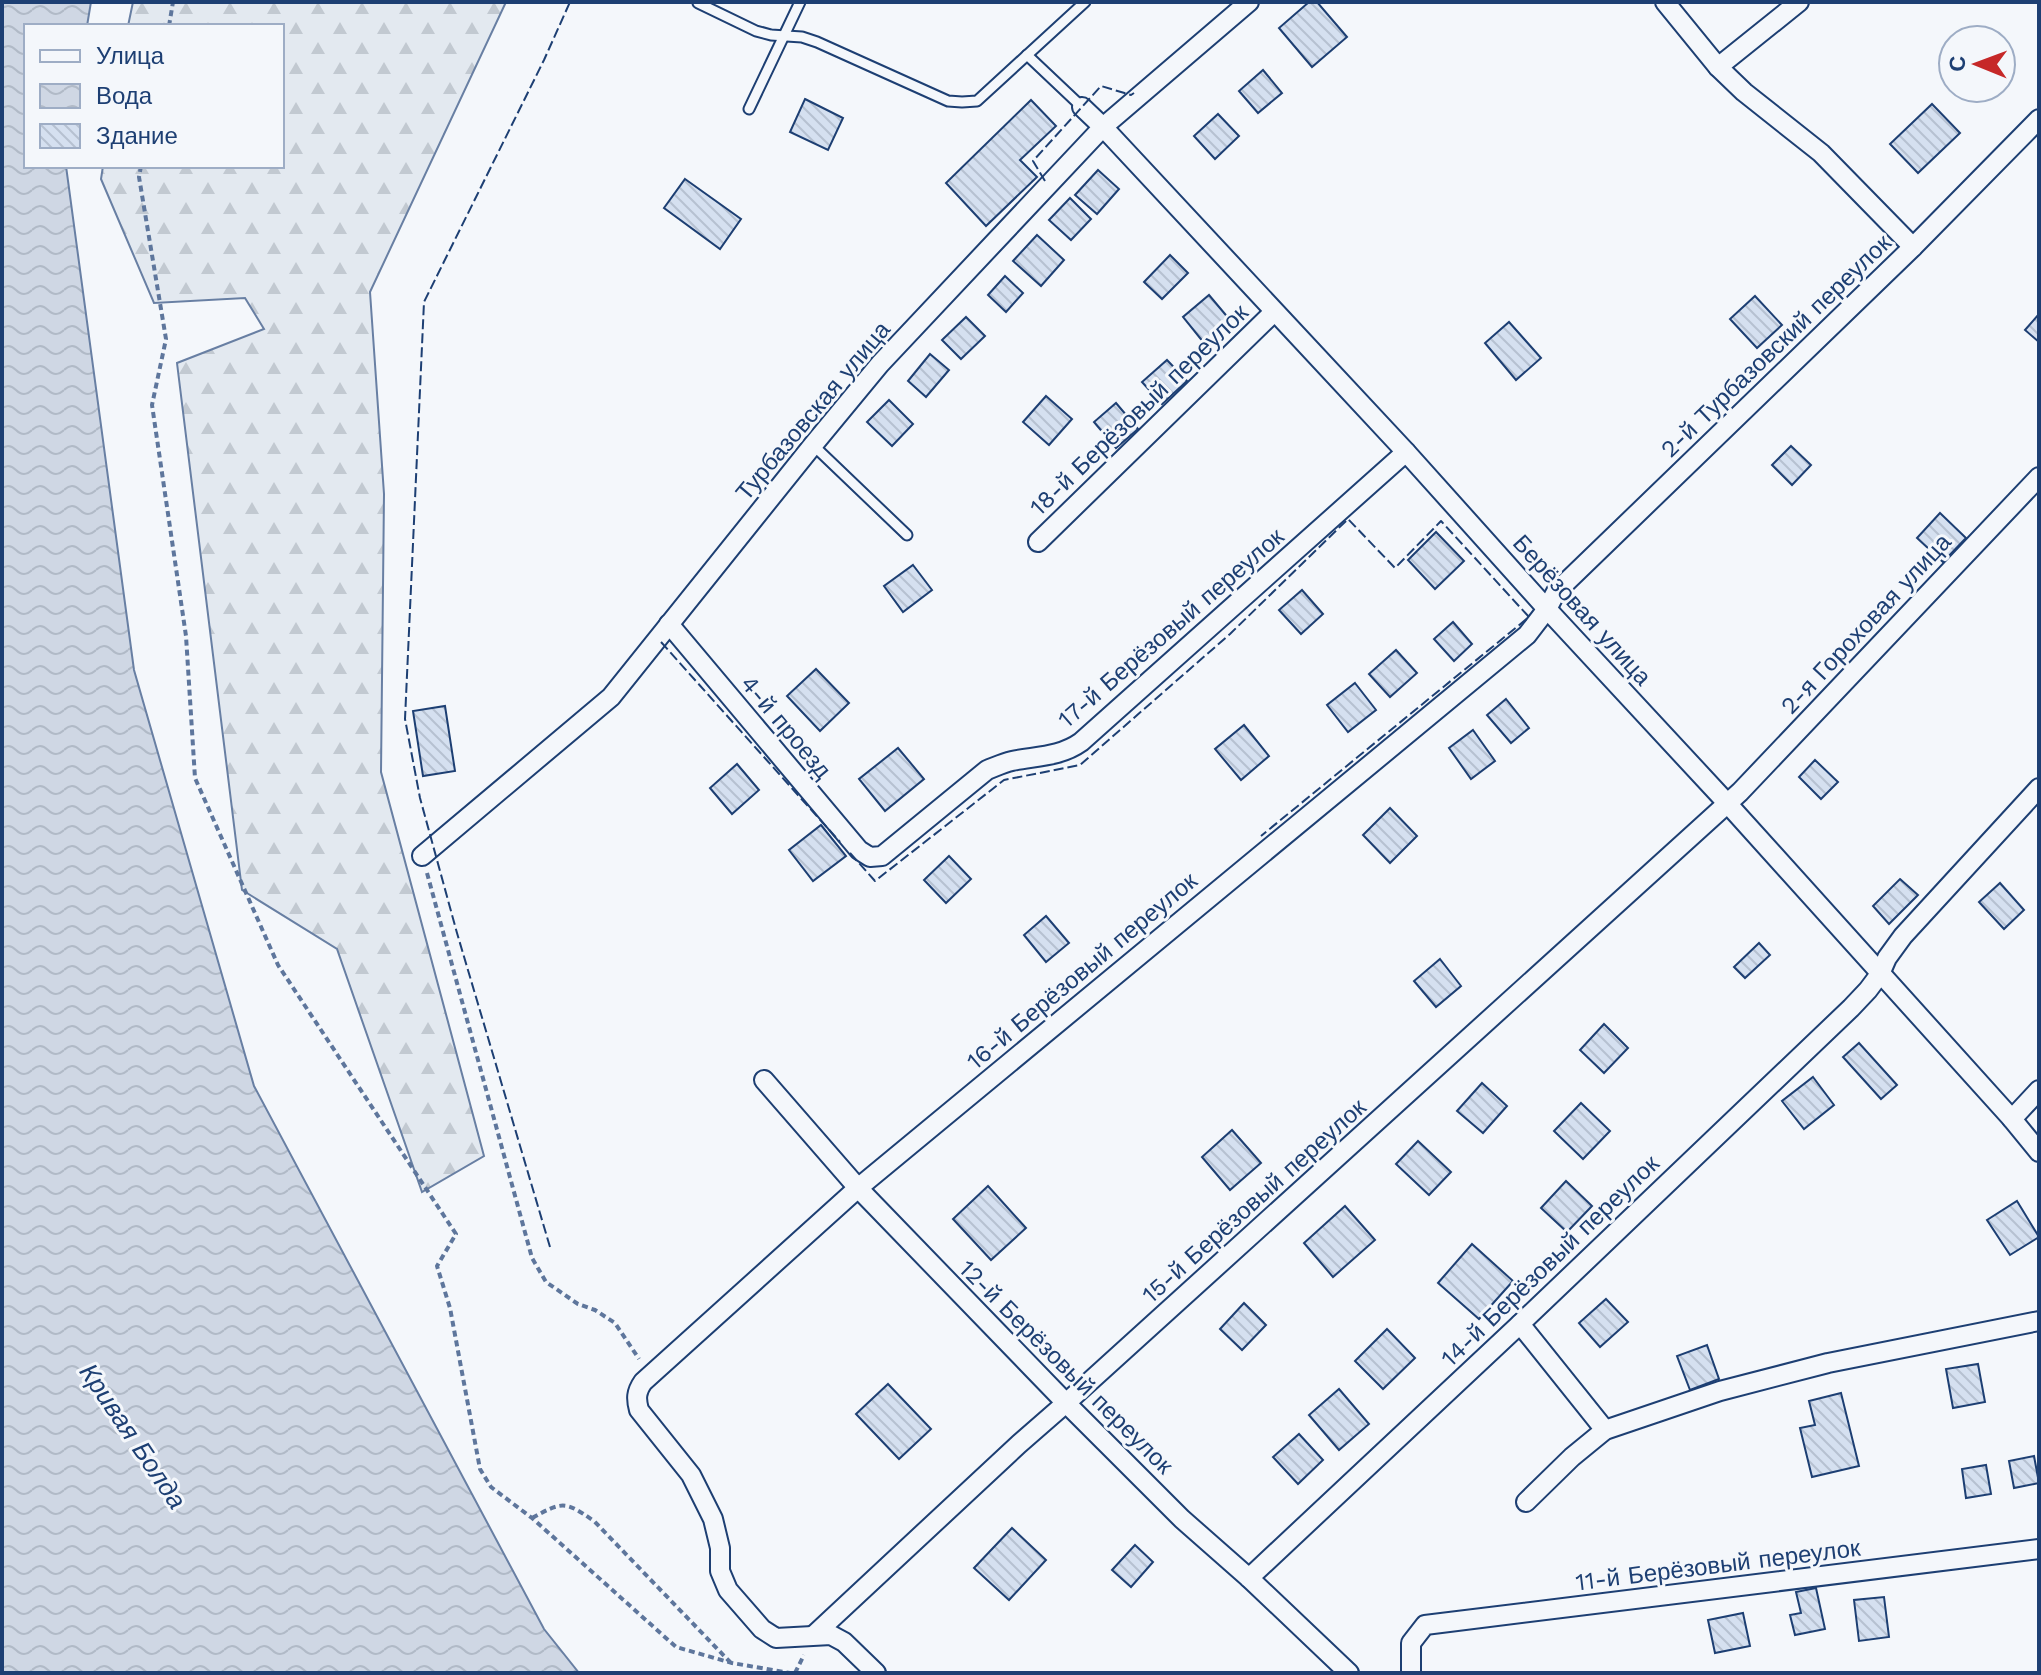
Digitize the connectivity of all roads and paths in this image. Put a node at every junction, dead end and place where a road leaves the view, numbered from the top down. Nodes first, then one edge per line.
1 (173, 2) edge
2 (800, 2) edge
3 (1085, 2) edge
4 (1249, 2) edge
5 (1665, 2) edge
6 (1799, 2) edge
7 (698, 3) edge
8 (169, 24) edge
9 (785, 34) junction
10 (1027, 55) junction
11 (1718, 67) junction
12 (1082, 107) joint
13 (749, 109) dead end
14 (2039, 119) edge
15 (1103, 127) junction
16 (141, 168) edge
17 (1913, 247) junction
18 (1274, 312) junction
19 (813, 445) junction
20 (1406, 452) junction
21 (2039, 477) edge
22 (907, 535) dead end
23 (1038, 542) dead end
24 (1547, 609) junction
25 (669, 624) junction
26 (2039, 788) edge
27 (1727, 803) junction
28 (422, 856) joint
29 (870, 857) joint
30 (1880, 974) junction
31 (764, 1080) dead end
32 (2039, 1090) edge
33 (2012, 1119) junction
34 (2039, 1152) edge
35 (858, 1188) junction
36 (2039, 1321) edge
37 (1520, 1324) junction
38 (650, 1374) junction
39 (1066, 1403) junction
40 (1605, 1430) junction
41 (1526, 1502) dead end
42 (532, 1518) junction
43 (2039, 1549) edge
44 (1249, 1578) junction
45 (814, 1635) junction
46 (732, 1663) junction
47 (790, 1673) edge
48 (876, 1673) edge
49 (1349, 1673) edge
50 (1411, 1673) edge

1 - 8 path
2 - 9 lane
3 - 10 lane
4 - 15 street, Турбазовская улица
5 - 11 street
6 - 11 street
7 - 9 lane
9 - 10 lane
9 - 13 lane
10 - 12 lane
11 - 17 street
12 - 15 street, Берёзовая улица
14 - 17 street, 2-й Турбазовский переулок
15 - 18 street, Берёзовая улица
15 - 19 street, Турбазовская улица
16 - 42 path
17 - 24 street, 2-й Турбазовский переулок
18 - 20 street, Берёзовая улица
18 - 23 street, 18-й Берёзовый переулок
19 - 22 lane
19 - 25 street, Турбазовская улица
20 - 24 street, Берёзовая улица
20 - 29 street, 17-й Берёзовый переулок
21 - 27 street, 2-я Гороховая улица
24 - 27 street, Берёзовая улица
24 - 35 street, 16-й Берёзовый переулок
25 - 28 street, Турбазовская улица
25 - 29 street, 4-й проезд
26 - 30 street, 14-й Берёзовый переулок
27 - 30 street, Берёзовая улица
27 - 39 street, 15-й Берёзовый переулок
28 - 38 path
30 - 33 street, Берёзовая улица
30 - 37 street, 14-й Берёзовый переулок
31 - 35 street, 12-й Берёзовый переулок
32 - 33 street
33 - 34 street, Берёзовая улица
35 - 38 street, 16-й Берёзовый переулок
35 - 39 street, 12-й Берёзовый переулок
36 - 40 street
37 - 40 street
37 - 44 street, 14-й Берёзовый переулок
38 - 45 street
39 - 44 street, 12-й Берёзовый переулок
39 - 45 street, 15-й Берёзовый переулок
40 - 41 street
42 - 46 path
42 - 46 path
43 - 50 street, 11-й Берёзовый переулок
44 - 49 street, 12-й Берёзовый переулок
45 - 48 street
46 - 47 path

